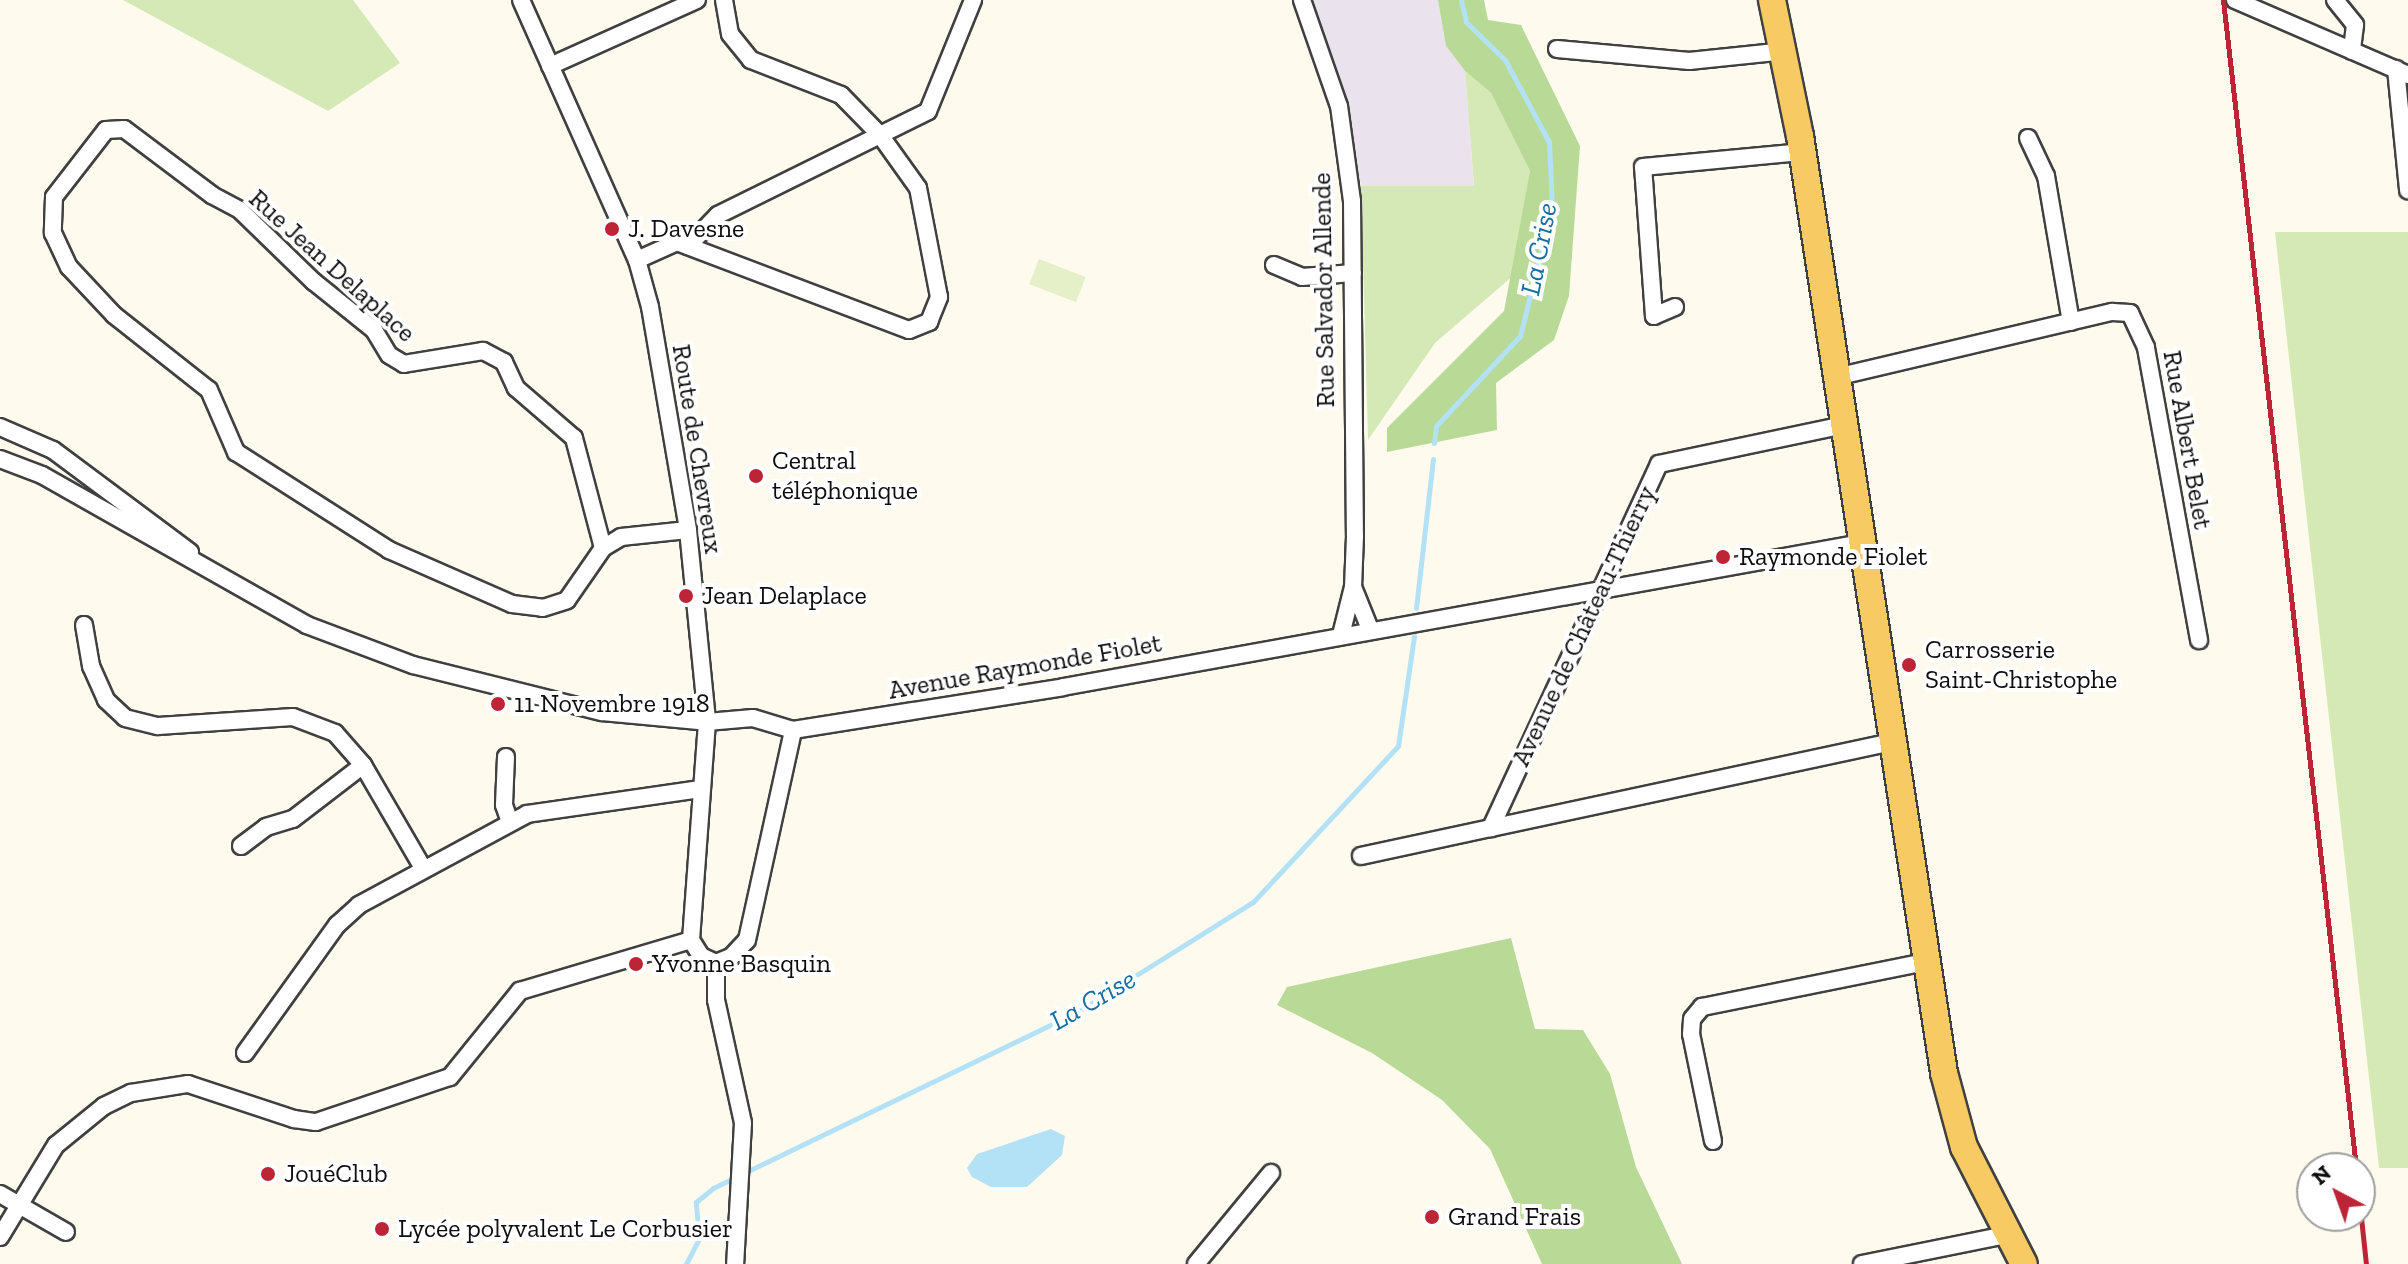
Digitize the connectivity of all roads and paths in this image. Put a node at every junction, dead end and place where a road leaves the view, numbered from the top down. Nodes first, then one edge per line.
1 (521, 0) edge
2 (697, 0) edge
3 (724, 0) edge
4 (973, 0) edge
5 (1302, 0) edge
6 (1772, 0) edge
7 (2235, 0) edge
8 (2335, 0) edge
9 (1557, 49) dead end
10 (1785, 51) junction
11 (2352, 51) junction
12 (550, 66) junction
13 (2402, 72) edge
14 (880, 135) junction
15 (2028, 138) dead end
16 (1803, 152) junction
17 (2408, 190) edge
18 (688, 246) junction
19 (637, 260) junction
20 (1274, 265) dead end
21 (1353, 273) junction
22 (1675, 307) dead end
23 (2071, 322) junction
24 (1836, 377) junction
25 (1844, 425) junction
26 (0, 427) edge
27 (0, 459) edge
28 (688, 530) junction
29 (1862, 543) junction
30 (603, 548) junction
31 (217, 573) junction
32 (1353, 587) junction
33 (1600, 591) junction
34 (84, 625) dead end
35 (1370, 629) junction
36 (1341, 635) junction
37 (2199, 640) dead end
38 (707, 722) junction
39 (793, 730) junction
40 (1893, 742) junction
41 (506, 757) dead end
42 (363, 765) junction
43 (701, 789) junction
44 (510, 822) junction
45 (1491, 828) junction
46 (241, 846) dead end
47 (1361, 856) dead end
48 (424, 870) junction
49 (691, 940) junction
50 (1926, 962) junction
51 (716, 963) junction
52 (245, 1053) dead end
53 (1713, 1141) dead end
54 (1271, 1173) dead end
55 (0, 1194) edge
56 (18, 1205) junction
57 (66, 1232) dead end
58 (2006, 1235) junction
59 (0, 1237) edge
60 (735, 1264) edge
61 (1196, 1264) edge
62 (1862, 1264) edge
63 (2024, 1264) edge

1 - 12 street, Route de Chevreux
2 - 12 street
3 - 14 street
4 - 14 street
5 - 21 street, Rue Salvador Allende
6 - 10 main road
7 - 11 street
8 - 11 street
9 - 10 street
10 - 16 main road
11 - 13 street
12 - 19 street, Route de Chevreux
13 - 17 street
14 - 18 street
14 - 18 street
15 - 23 street
16 - 22 street
16 - 24 main road
18 - 19 street
19 - 28 street, Route de Chevreux
20 - 21 street
21 - 32 street, Rue Salvador Allende
23 - 24 street, Rue Albert Belet
23 - 37 street, Rue Albert Belet
24 - 25 main road
25 - 29 main road
25 - 33 street, Avenue de Château-Thierry
26 - 31 street, Avenue Raymonde Fiolet
27 - 31 street, Avenue Raymonde Fiolet
28 - 30 street
28 - 38 street, Route de Chevreux
29 - 33 street, Avenue Raymonde Fiolet
29 - 40 main road
30 - 30 street, Rue Jean Delaplace
31 - 38 street, Avenue Raymonde Fiolet
32 - 35 street, Rue Salvador Allende
32 - 36 street, Rue Salvador Allende
33 - 35 street, Avenue Raymonde Fiolet
33 - 45 street, Avenue de Château-Thierry
34 - 42 street
35 - 36 street, Avenue Raymonde Fiolet
36 - 39 street, Avenue Raymonde Fiolet
38 - 39 street, Avenue Raymonde Fiolet
38 - 43 street, Route de Chevreux
39 - 51 street
40 - 45 street
40 - 50 main road
41 - 44 street
42 - 46 street
42 - 48 street
43 - 44 street
43 - 49 street, Route de Chevreux
44 - 48 street
45 - 47 street
48 - 52 street
49 - 51 street
49 - 56 street
50 - 53 street
50 - 58 main road
51 - 60 street
54 - 61 street
55 - 56 street
56 - 57 street
56 - 59 street
58 - 62 street
58 - 63 main road

